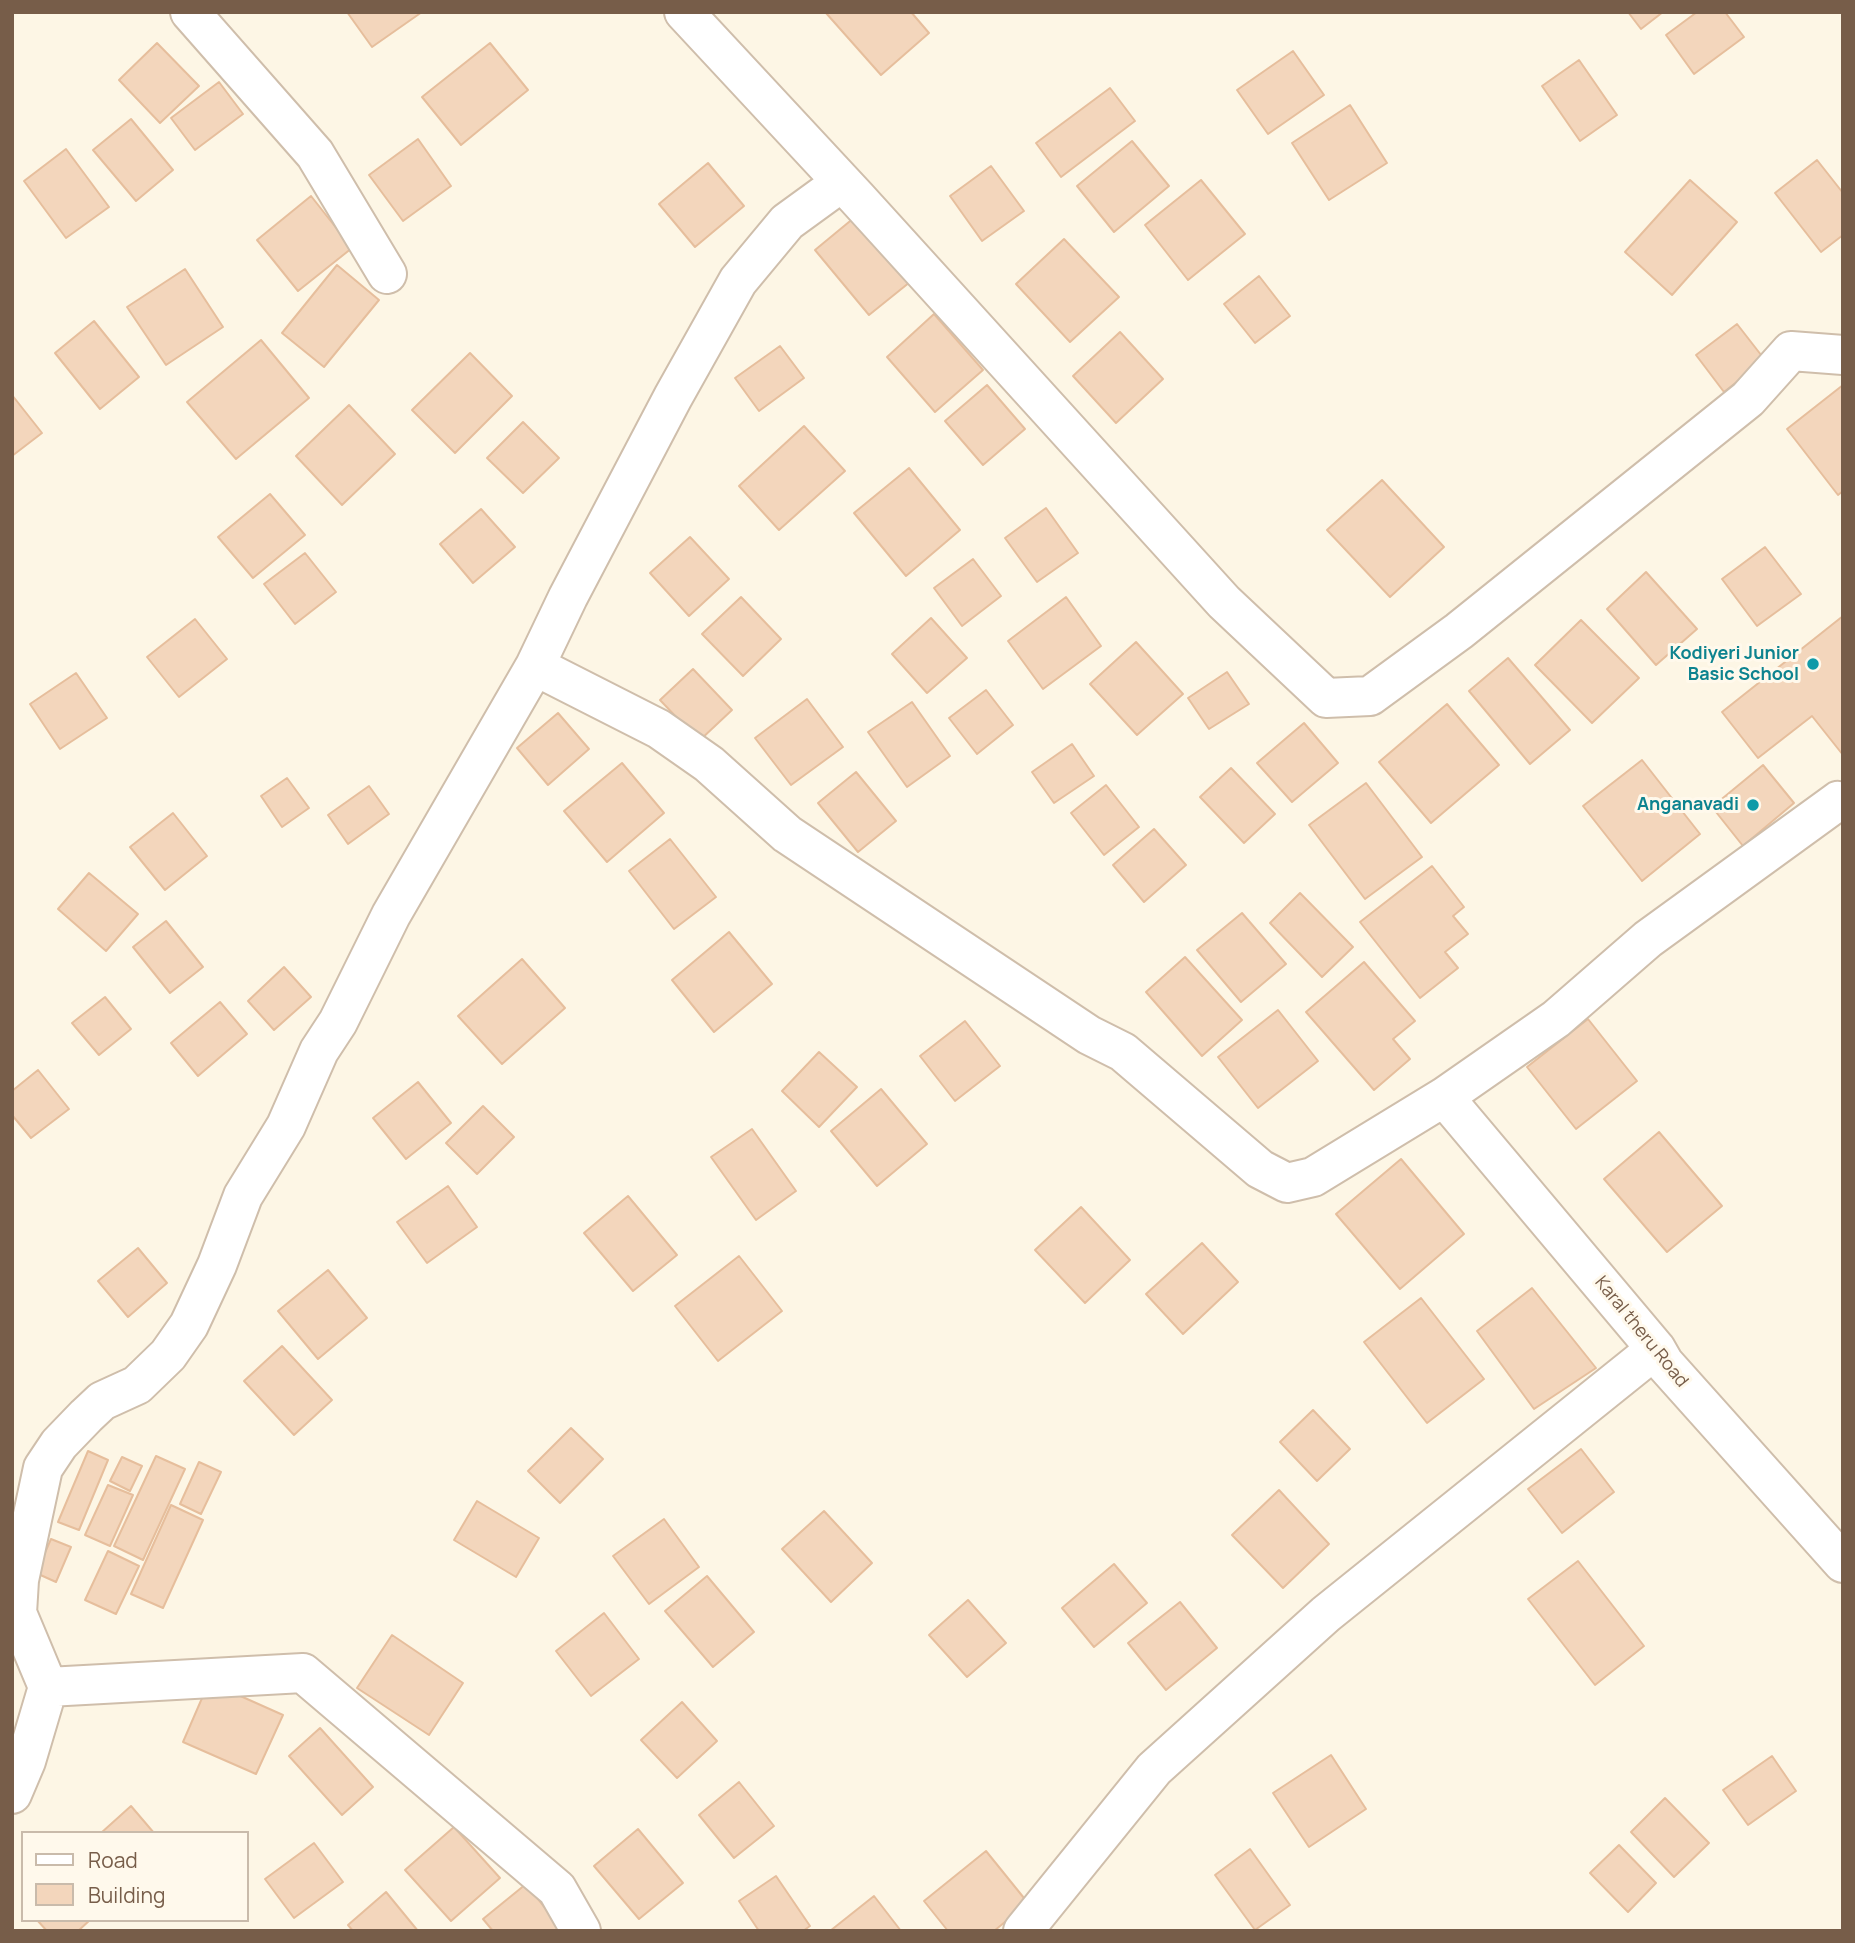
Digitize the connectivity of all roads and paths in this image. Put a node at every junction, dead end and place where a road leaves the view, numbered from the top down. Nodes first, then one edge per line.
1 (190, 12) edge
2 (684, 12) edge
3 (842, 182) junction
4 (387, 274) dead end
5 (1843, 355) edge
6 (535, 666) junction
7 (1843, 803) edge
8 (1444, 1097) junction
9 (1656, 1349) junction
10 (1843, 1563) edge
11 (48, 1687) junction
12 (12, 1794) edge
13 (581, 1931) edge
14 (1023, 1931) edge

1 - 4 street
2 - 3 street
3 - 5 street
3 - 6 street
6 - 8 street
6 - 11 street
7 - 8 street
8 - 9 street, Karal theru Road
9 - 10 street, Karal theru Road
9 - 14 street
11 - 12 street
11 - 13 street

